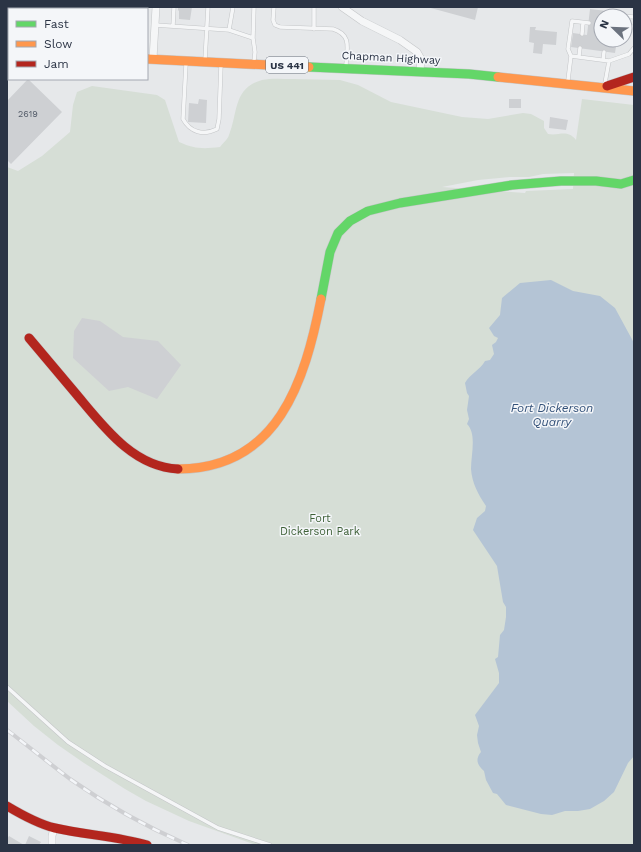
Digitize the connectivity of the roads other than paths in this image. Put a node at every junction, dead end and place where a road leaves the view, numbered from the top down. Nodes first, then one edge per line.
1 (156, 7) edge
2 (174, 7) edge
3 (208, 7) edge
4 (233, 7) edge
5 (254, 7) edge
6 (274, 7) edge
7 (314, 7) edge
8 (342, 7) edge
9 (583, 23) junction
10 (589, 23) dead end
11 (155, 25) junction
12 (173, 26) junction
13 (207, 29) junction
14 (314, 29) junction
15 (229, 30) junction
16 (582, 34) dead end
17 (252, 38) junction
18 (580, 48) dead end
19 (634, 48) edge
20 (604, 52) dead end
21 (572, 56) junction
22 (579, 56) junction
23 (150, 59) edge
24 (603, 60) junction
25 (186, 61) junction
26 (609, 61) junction
27 (204, 62) junction
28 (222, 62) junction
29 (254, 64) junction
30 (345, 68) junction
31 (420, 71) junction
32 (634, 77) edge
33 (568, 83) junction
34 (604, 88) junction
35 (634, 91) edge
36 (634, 180) edge
37 (29, 338) dead end
38 (7, 687) edge
39 (7, 806) edge
40 (54, 828) junction
41 (52, 845) edge
42 (147, 845) edge
43 (270, 845) edge

1 - 11 street
2 - 12 lane
3 - 13 lane
4 - 15 lane
5 - 17 lane
6 - 14 lane
7 - 14 lane
8 - 31 street
9 - 10 lane
9 - 16 lane
9 - 21 lane
11 - 12 lane
11 - 23 street
12 - 13 lane
13 - 15 lane
13 - 27 lane
14 - 30 lane
15 - 17 lane
17 - 29 lane
18 - 22 lane
19 - 26 lane
20 - 24 lane
21 - 22 lane
21 - 33 lane
22 - 24 lane
23 - 25 main road, Chapman Highway / US 441
24 - 26 lane
25 - 27 main road, Chapman Highway / US 441
25 - 28 lane
26 - 34 lane
27 - 28 main road, Chapman Highway / US 441
28 - 29 main road, Chapman Highway / US 441
29 - 30 main road, Chapman Highway / US 441
30 - 31 main road, Chapman Highway / US 441
31 - 33 main road, Chapman Highway / US 441
32 - 34 main road
33 - 34 main road, Chapman Highway / US 441
34 - 35 main road, Chapman Highway / US 441
36 - 37 main road
38 - 43 lane
39 - 40 main road
40 - 41 street
40 - 42 main road

